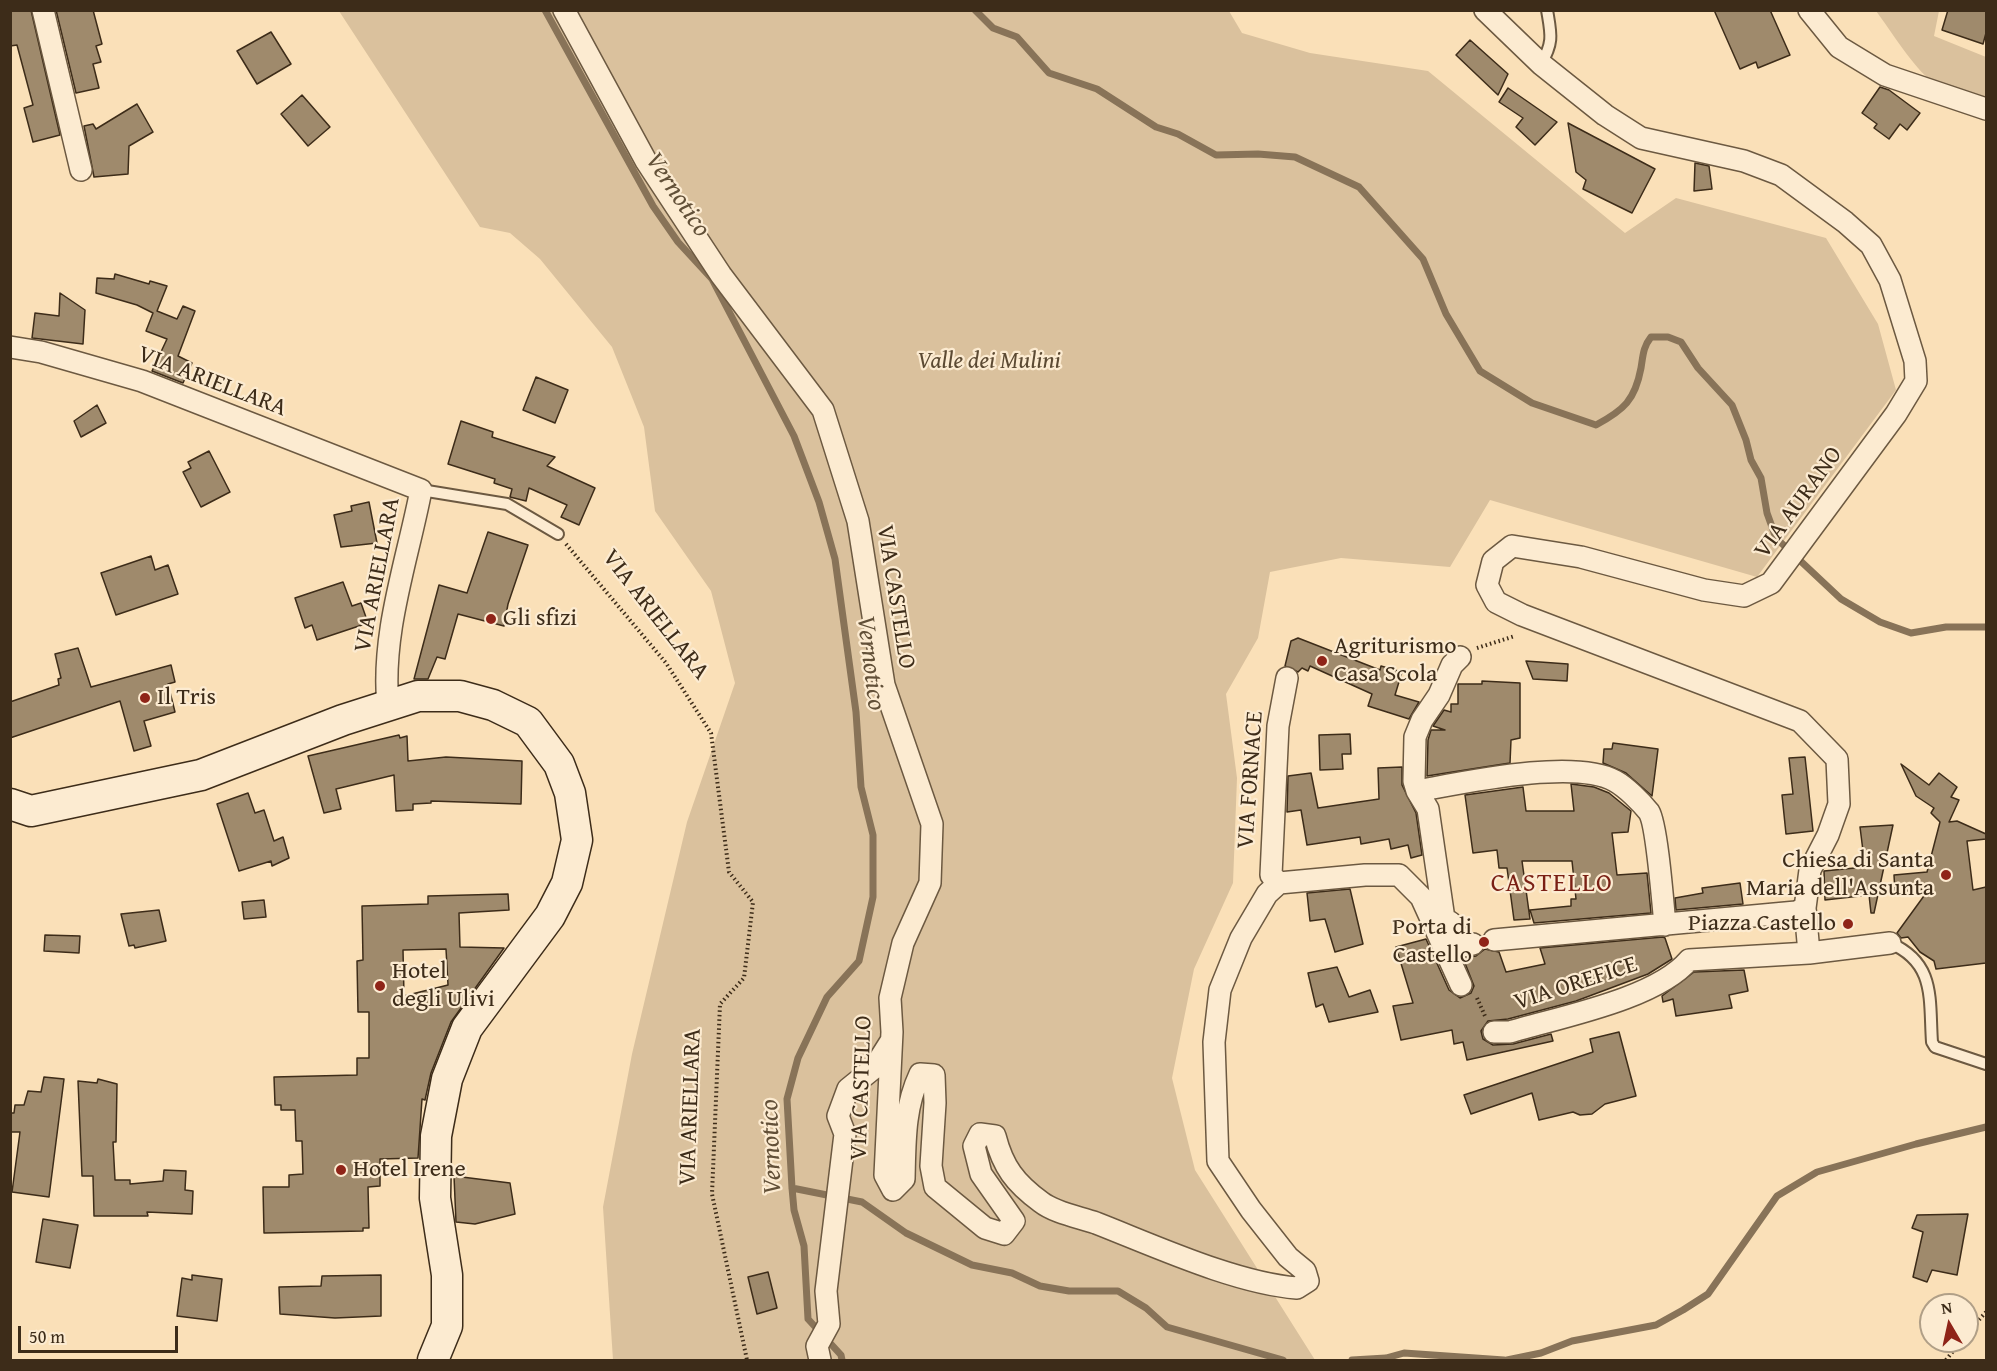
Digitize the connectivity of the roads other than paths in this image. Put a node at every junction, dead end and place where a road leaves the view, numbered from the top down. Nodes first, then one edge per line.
1 (43, 10) edge
2 (564, 10) edge
3 (1485, 10) edge
4 (1547, 10) edge
5 (1809, 10) edge
6 (1541, 64) junction
7 (1986, 109) edge
8 (81, 170) dead end
9 (10, 347) edge
10 (421, 490) junction
11 (558, 534) road end
12 (1460, 657) road end
13 (1287, 678) dead end
14 (387, 706) junction
15 (1417, 791) junction
16 (10, 804) edge
17 (1279, 883) junction
18 (1805, 909) junction
19 (1435, 914) junction
20 (1665, 925) junction
21 (1494, 940) dead end
22 (1890, 943) joint
23 (1473, 944) dead end
24 (1809, 953) junction
25 (1461, 985) road end
26 (1494, 1032) road end
27 (891, 1040) junction
28 (1986, 1064) edge
29 (819, 1353) edge
30 (433, 1360) edge

1 - 8 street
2 - 27 street, VIA CASTELLO
3 - 6 street, VIA AURANO
4 - 6 lane
5 - 7 street
6 - 18 street, VIA AURANO
9 - 10 street, VIA ARIELLARA
10 - 11 lane, VIA ARIELLARA
10 - 14 street, VIA ARIELLARA
12 - 15 street
13 - 17 street, VIA FORNACE
14 - 16 main road
14 - 30 main road
15 - 19 street
15 - 20 street
17 - 19 street
17 - 27 street, VIA CASTELLO
18 - 20 street
18 - 24 street, VIA AURANO
19 - 23 street
19 - 25 street
20 - 21 street
22 - 24 street, VIA OREFICE
22 - 28 lane
24 - 26 street, VIA OREFICE
27 - 29 street

